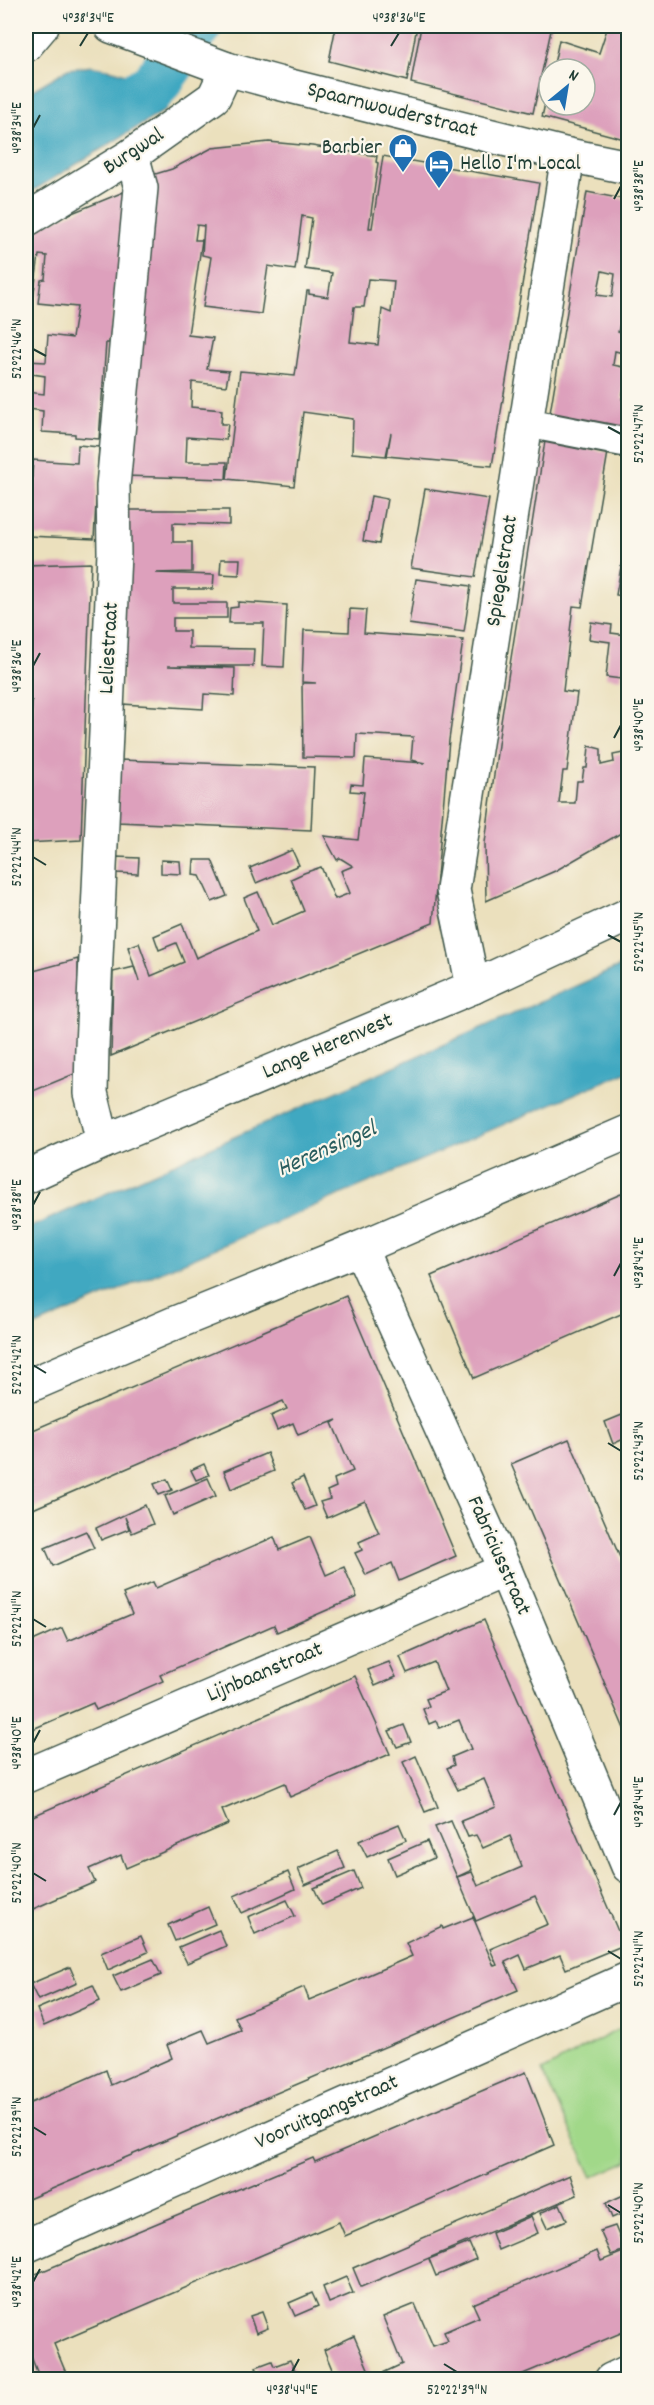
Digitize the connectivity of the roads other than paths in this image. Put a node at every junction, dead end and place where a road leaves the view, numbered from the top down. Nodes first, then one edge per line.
1 (42, 26) edge
2 (127, 28) edge
3 (26, 45) edge
4 (214, 65) junction
5 (568, 154) junction
6 (132, 155) junction
7 (628, 167) edge
8 (26, 220) edge
9 (526, 423) junction
10 (628, 443) edge
11 (628, 915) edge
12 (473, 987) junction
13 (628, 1132) edge
14 (103, 1142) junction
15 (26, 1177) edge
16 (360, 1248) junction
17 (26, 1387) edge
18 (505, 1570) junction
19 (26, 1776) edge
20 (628, 1866) edge
21 (628, 1979) edge
22 (26, 2246) edge
23 (628, 2372) edge
24 (611, 2379) edge

1 - 3 street
2 - 4 street, Spaarnwouderstraat
4 - 5 street, Spaarnwouderstraat
4 - 6 street, Burgwal
5 - 7 street, Spaarnwouderstraat
5 - 9 street, Spiegelstraat
6 - 8 street, Burgwal
6 - 14 street, Leliestraat
9 - 10 lane
9 - 12 street, Spiegelstraat
11 - 12 street, Lange Herenvest
12 - 14 street, Lange Herenvest
13 - 16 street
14 - 15 street, Lange Herenvest
16 - 17 street
16 - 18 street, Fabriciusstraat
18 - 19 street, Lijnbaanstraat
18 - 20 street, Fabriciusstraat
21 - 22 street, Vooruitgangstraat
23 - 24 street

